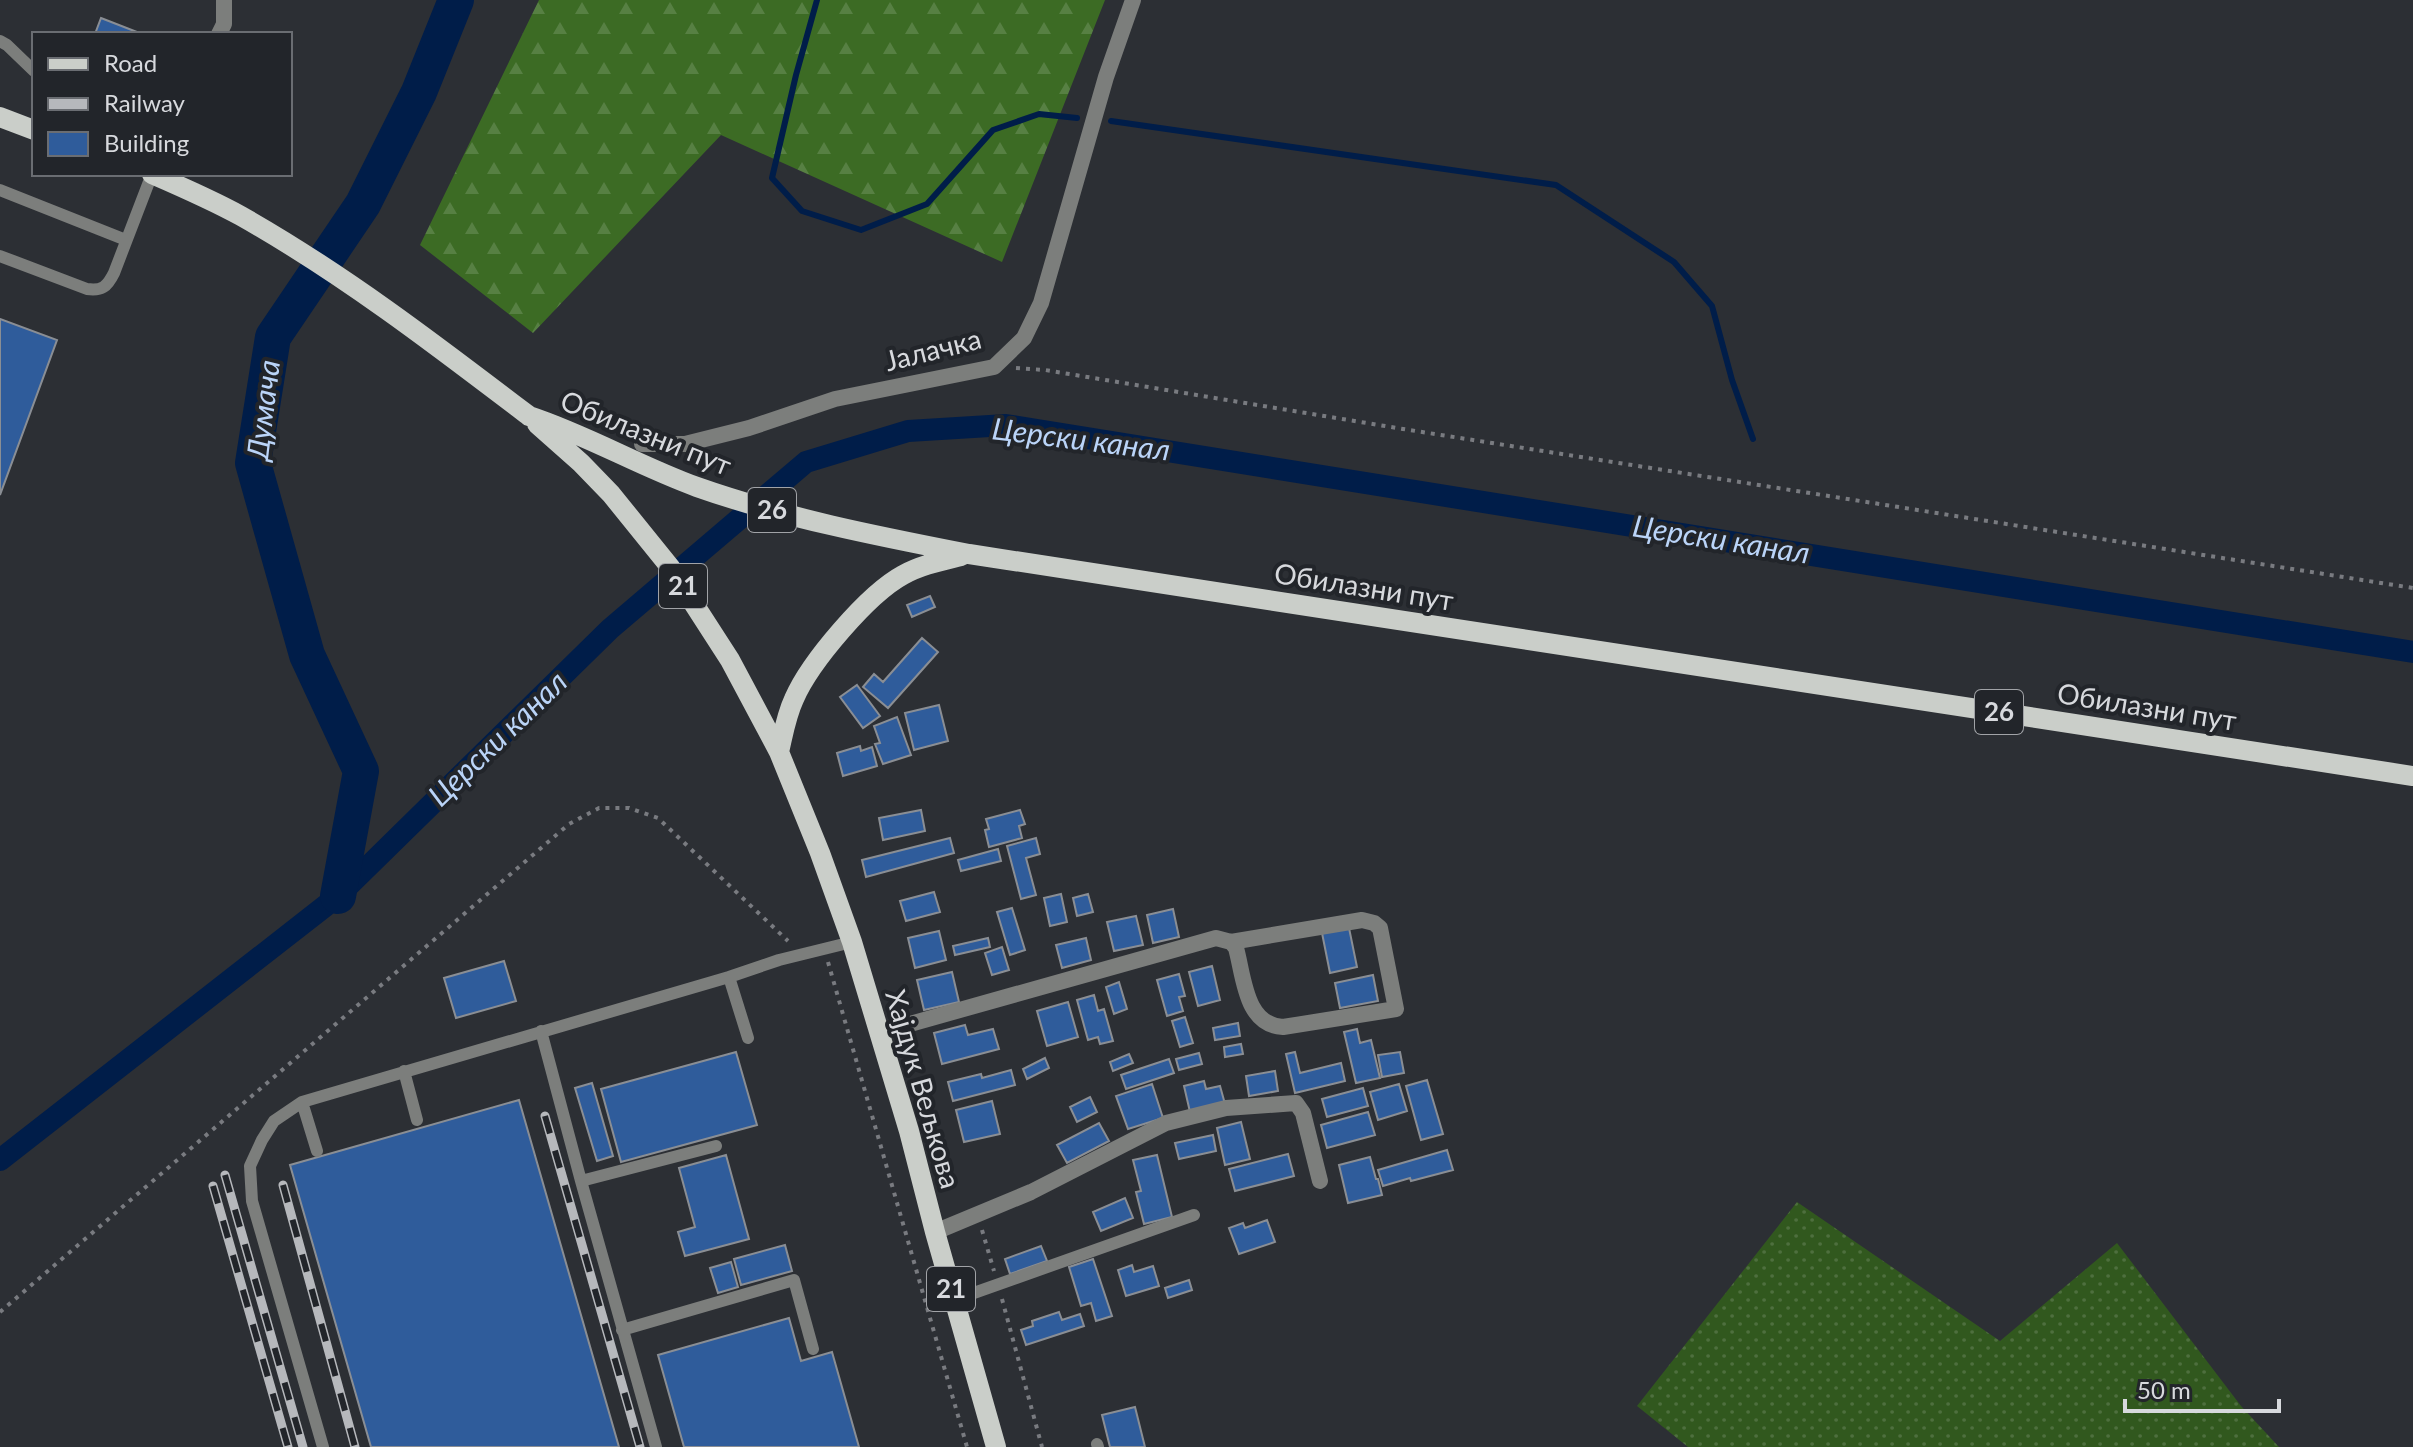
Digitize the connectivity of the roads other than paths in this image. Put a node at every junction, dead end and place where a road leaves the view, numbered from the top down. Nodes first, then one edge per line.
1 (224, 0) edge
2 (1133, 0) edge
3 (220, 32) edge
4 (0, 41) edge
5 (32, 69) edge
6 (0, 117) edge
7 (32, 129) edge
8 (151, 176) edge
9 (156, 176) edge
10 (0, 190) edge
11 (126, 240) junction
12 (0, 256) edge
13 (529, 416) junction
14 (642, 444) dead end
15 (969, 554) junction
16 (779, 752) junction
17 (2413, 776) edge
18 (852, 942) junction
19 (1231, 942) junction
20 (729, 977) junction
21 (541, 1031) junction
22 (878, 1033) junction
23 (748, 1038) dead end
24 (404, 1071) junction
25 (302, 1102) junction
26 (417, 1120) dead end
27 (716, 1146) dead end
28 (317, 1151) dead end
29 (581, 1181) junction
30 (1320, 1181) dead end
31 (1194, 1215) dead end
32 (935, 1232) junction
33 (954, 1300) junction
34 (622, 1330) junction
35 (813, 1349) dead end
36 (323, 1447) edge
37 (656, 1447) edge
38 (996, 1447) edge

1 - 3 street
2 - 14 street, Јалачка
4 - 5 lane
6 - 7 main road
8 - 11 lane
9 - 13 main road, Обилазни пут / 21
10 - 11 lane
11 - 12 lane
13 - 15 main road, Обилазни пут / 26
13 - 16 main road, 21
15 - 16 main road
15 - 17 main road, Обилазни пут / 26
16 - 18 main road, Хајдук Вељкова / 21
18 - 20 lane
18 - 22 main road, Хајдук Вељкова / 21
19 - 19 street
19 - 22 street
20 - 21 lane
20 - 23 lane
21 - 24 lane
21 - 29 lane
22 - 32 main road, Хајдук Вељкова / 21
24 - 25 lane
24 - 26 lane
25 - 28 lane
25 - 36 lane
27 - 29 lane
29 - 34 lane
30 - 32 street
31 - 33 lane
32 - 33 main road, Хајдук Вељкова / 21
33 - 38 main road, Хајдук Вељкова / 21
34 - 35 lane
34 - 37 lane

